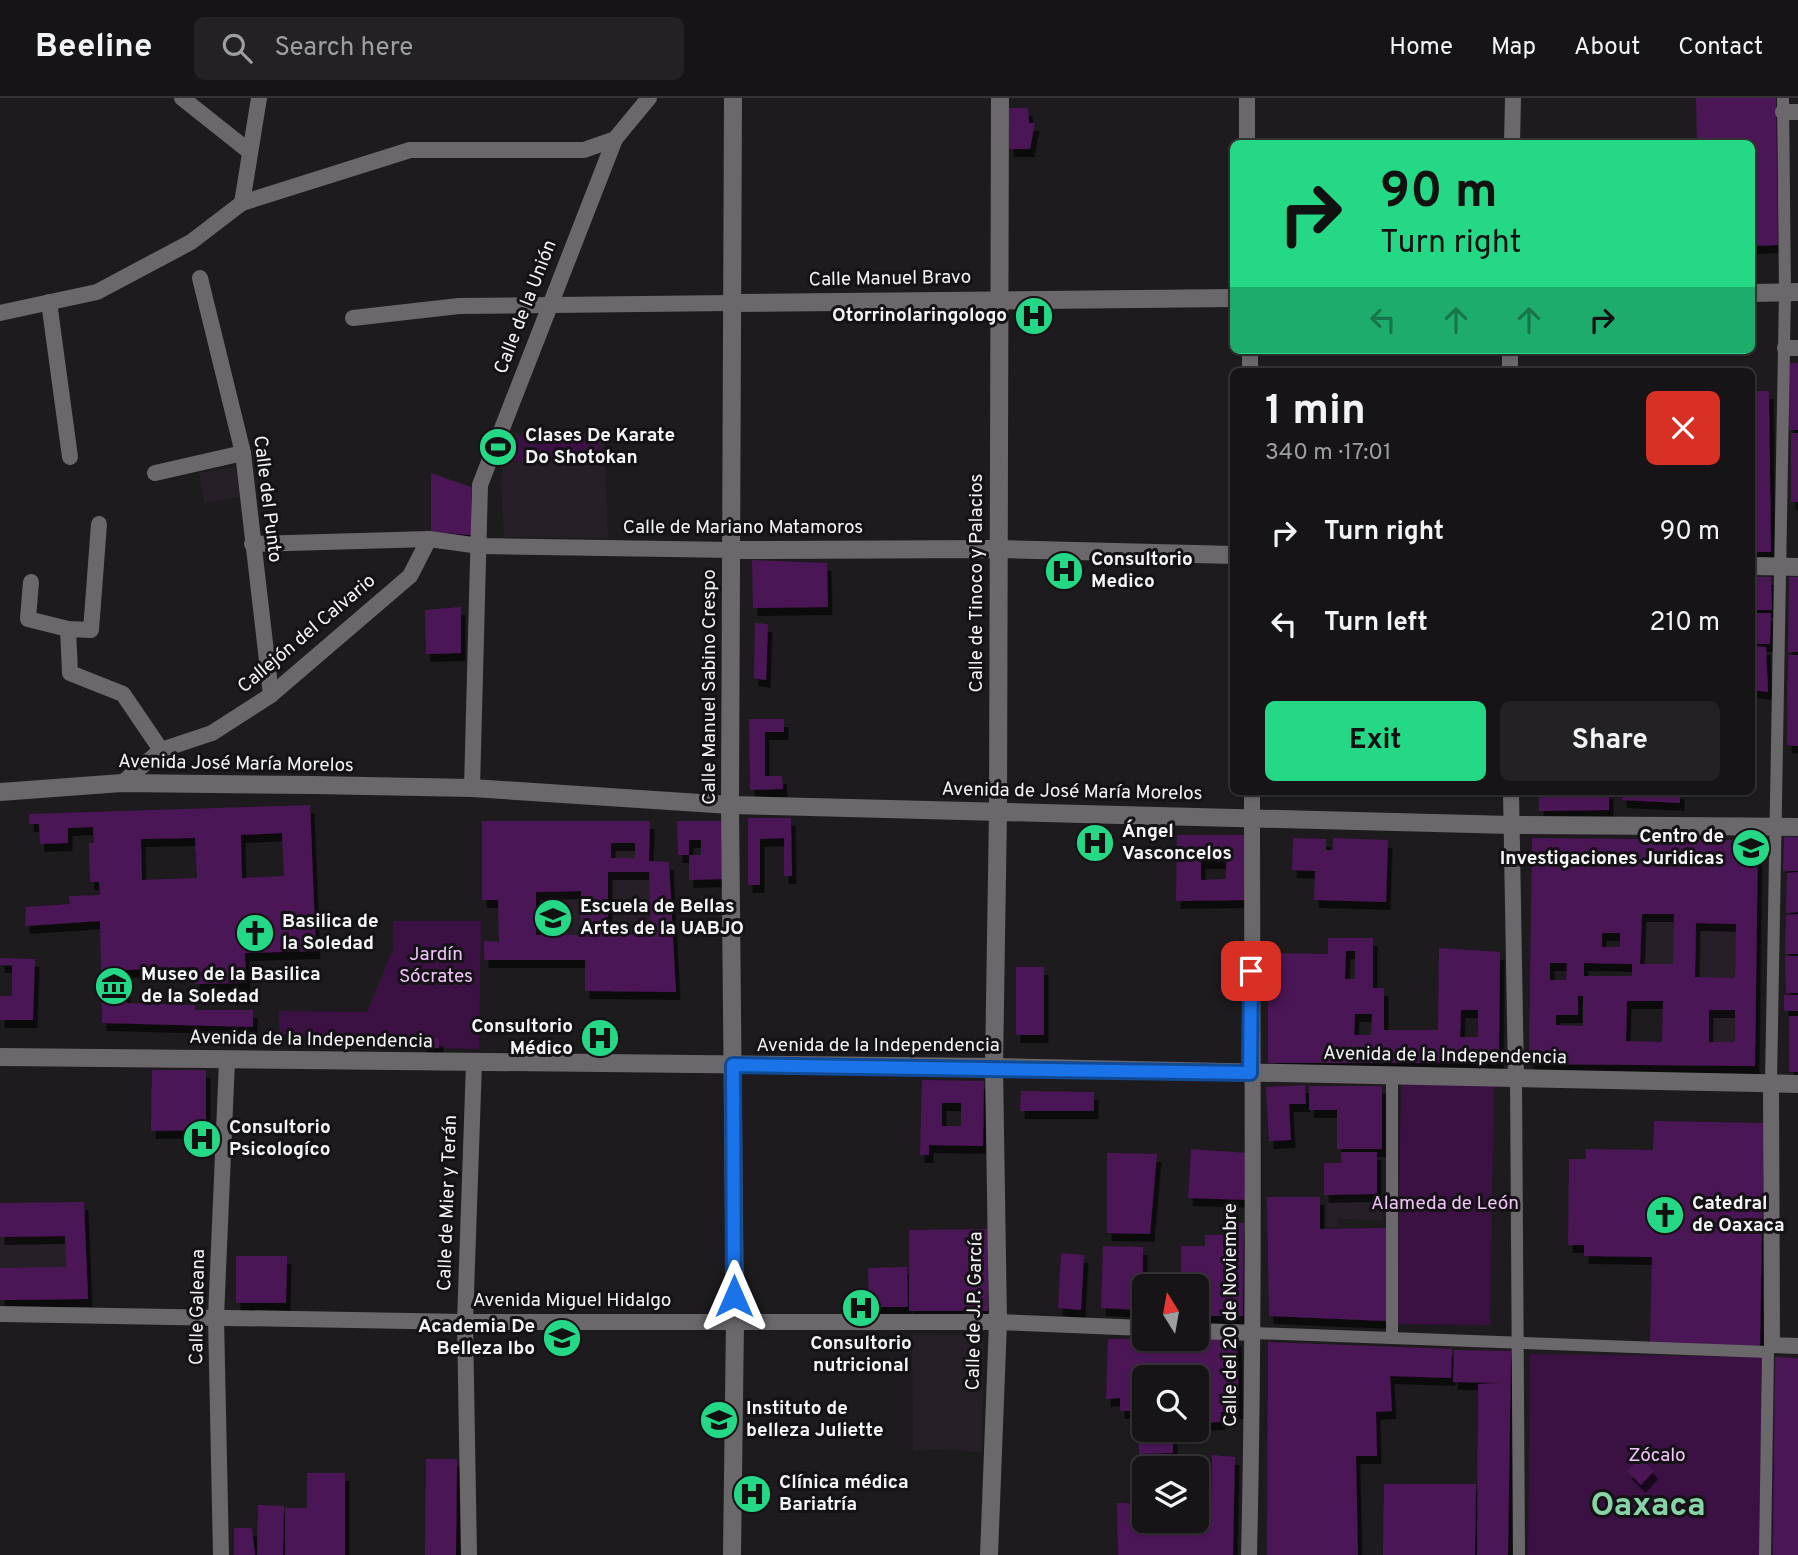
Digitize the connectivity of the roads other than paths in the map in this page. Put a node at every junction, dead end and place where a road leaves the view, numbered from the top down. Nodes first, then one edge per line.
1 (181, 98) edge
2 (259, 98) edge
3 (649, 98) edge
4 (733, 98) edge
5 (1000, 98) edge
6 (1247, 98) edge
7 (1513, 98) edge
8 (1788, 107) edge
9 (615, 139) junction
10 (1247, 140) edge
11 (1512, 140) edge
12 (250, 152) junction
13 (243, 203) junction
14 (199, 277) dead end
15 (1792, 292) edge
16 (1755, 293) edge
17 (999, 298) junction
18 (1230, 298) edge
19 (49, 302) junction
20 (731, 303) junction
21 (547, 307) junction
22 (0, 313) edge
23 (353, 318) dead end
24 (1791, 348) edge
25 (243, 453) junction
26 (70, 457) dead end
27 (155, 473) dead end
28 (99, 524) dead end
29 (429, 539) junction
30 (252, 544) junction
31 (480, 545) junction
32 (998, 549) junction
33 (732, 550) junction
34 (1230, 555) edge
35 (1755, 566) edge
36 (1789, 567) edge
37 (31, 582) dead end
38 (68, 629) junction
39 (271, 695) junction
40 (161, 750) junction
41 (122, 783) junction
42 (472, 788) junction
43 (0, 792) edge
44 (1252, 795) edge
45 (1511, 795) edge
46 (730, 805) junction
47 (999, 811) junction
48 (1252, 817) junction
49 (1511, 825) junction
50 (1776, 826) junction
51 (1798, 827) edge
52 (0, 1057) edge
53 (227, 1060) junction
54 (474, 1063) junction
55 (733, 1065) junction
56 (994, 1067) junction
57 (1250, 1074) junction
58 (1392, 1076) junction
59 (1516, 1078) junction
60 (1771, 1083) junction
61 (1798, 1084) edge
62 (0, 1314) edge
63 (216, 1317) junction
64 (734, 1321) junction
65 (465, 1322) junction
66 (998, 1322) junction
67 (1132, 1328) edge
68 (1209, 1331) edge
69 (1254, 1333) junction
70 (1392, 1338) junction
71 (1518, 1343) junction
72 (1798, 1346) edge
73 (1770, 1349) junction
74 (221, 1555) edge
75 (469, 1555) edge
76 (732, 1555) edge
77 (989, 1555) edge
78 (1249, 1555) edge
79 (1519, 1555) edge
80 (1765, 1555) edge

1 - 12 street
2 - 12 street
3 - 9 street, Calle de la Unión
4 - 20 street, Calle Manuel Sabino Crespo
5 - 17 street, Calle de Tinoco y Palacios
6 - 10 street
7 - 11 street
8 - 15 street
9 - 13 street
9 - 21 street, Calle de la Unión
12 - 13 street
13 - 19 street
14 - 25 street, Calle del Punto
15 - 16 street
15 - 24 street
17 - 18 street, Calle Manuel Bravo
17 - 20 street, Calle Manuel Bravo
17 - 32 street, Calle de Tinoco y Palacios
19 - 22 street
19 - 26 street
20 - 21 street, Calle Manuel Bravo
20 - 33 street, Calle Manuel Sabino Crespo
21 - 23 street, Calle Manuel Bravo
21 - 31 street, Calle de la Unión
24 - 36 street
25 - 27 street
25 - 30 street, Calle del Punto
28 - 38 street
29 - 30 street, Calle de Mariano Matamoros
29 - 31 street, Calle de Mariano Matamoros
29 - 39 street, Callejón del Calvario
30 - 39 street, Calle del Punto
31 - 33 street, Calle de Mariano Matamoros
31 - 42 street, Calle de la Unión
32 - 33 street, Calle de Mariano Matamoros
32 - 34 street, Calle de Mariano Matamoros
32 - 47 street, Calle de Tinoco y Palacios
33 - 46 street, Calle Manuel Sabino Crespo
35 - 36 street
36 - 50 street
37 - 38 street
38 - 40 street
39 - 40 street, Callejón del Calvario
40 - 41 street, Callejón del Calvario
41 - 42 street, Avenida José María Morelos
41 - 43 street, Avenida José María Morelos
42 - 46 street, Avenida de José María Morelos
44 - 48 street, Calle del 20 de Noviembre
45 - 49 street
46 - 47 street, Avenida de José María Morelos
46 - 55 street, Calle Manuel Sabino Crespo
47 - 48 street, Avenida de José María Morelos
47 - 56 street, Calle de Tinoco y Palacios
48 - 49 street, Avenida de José María Morelos
48 - 57 street, Calle del 20 de Noviembre
49 - 50 street, Avenida de José María Morelos
49 - 59 street
50 - 51 street, Avenida de José María Morelos
50 - 60 street
52 - 53 street, Avenida de la Independencia
53 - 54 street, Avenida de la Independencia
53 - 63 street, Calle Galeana
54 - 55 street, Avenida de la Independencia
54 - 65 street, Calle de Mier y Terán
55 - 56 street, Avenida de la Independencia
55 - 64 street, Calle Manuel Sabino Crespo
56 - 57 street, Avenida de la Independencia
56 - 66 street, Calle de J.P. García
57 - 58 street, Avenida de la Independencia
57 - 69 street, Calle del 20 de Noviembre
58 - 59 street, Avenida de la Independencia
58 - 70 street
59 - 60 street, Avenida de la Independencia
59 - 71 street
60 - 61 street, Avenida de la Independencia
60 - 73 street
62 - 63 street, Avenida Miguel Hidalgo
63 - 65 street, Avenida Miguel Hidalgo
63 - 74 street, Calle Galeana
64 - 65 street, Avenida Miguel Hidalgo
64 - 66 street, Avenida Miguel Hidalgo
64 - 76 street, Calle Manuel Sabino Crespo
65 - 75 street, Calle de Mier y Terán
66 - 67 street, Avenida Miguel Hidalgo
66 - 77 street, Calle de J.P. García
68 - 69 street
69 - 70 street
69 - 78 street, Calle del 20 de Noviembre
70 - 71 street
71 - 73 street
71 - 79 street
72 - 73 street
73 - 80 street

